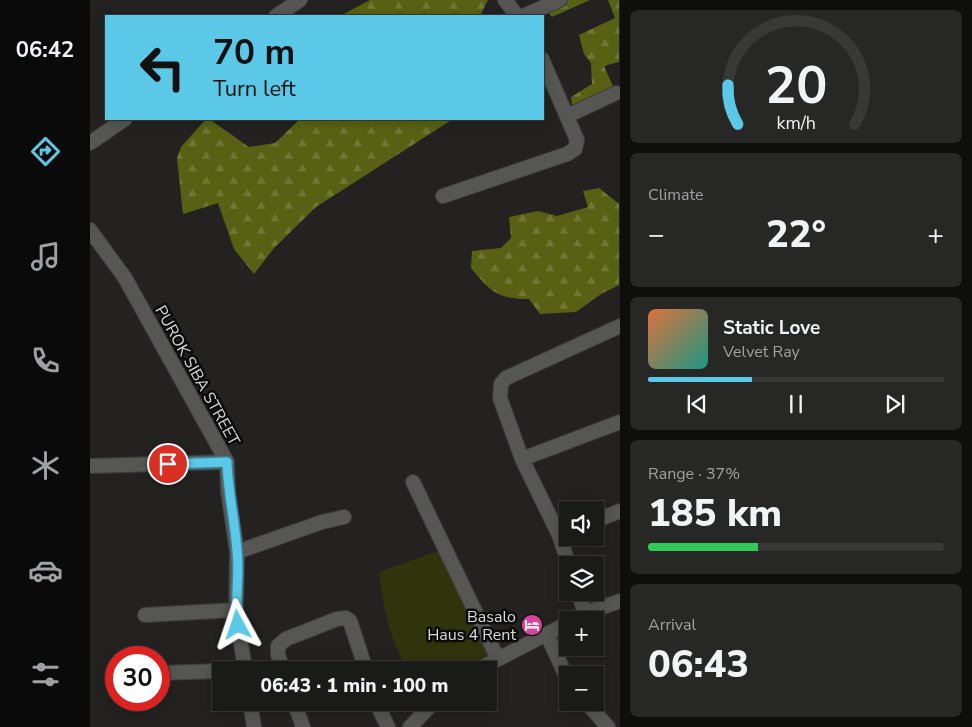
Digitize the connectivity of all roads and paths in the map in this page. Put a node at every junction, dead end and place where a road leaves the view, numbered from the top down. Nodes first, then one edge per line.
1 (300, 0) edge
2 (505, 0) edge
3 (560, 0) edge
4 (278, 15) edge
5 (515, 15) edge
6 (525, 15) edge
7 (544, 64) edge
8 (616, 93) dead end
9 (567, 116) junction
10 (124, 120) edge
11 (90, 143) edge
12 (443, 196) dead end
13 (90, 230) edge
14 (620, 326) edge
15 (620, 422) edge
16 (522, 459) junction
17 (227, 462) junction
18 (90, 466) edge
19 (413, 482) dead end
20 (620, 511) edge
21 (344, 517) dead end
22 (604, 517) edge
23 (559, 525) edge
24 (238, 552) junction
25 (620, 601) edge
26 (236, 610) junction
27 (593, 611) edge
28 (145, 615) dead end
29 (559, 628) edge
30 (547, 635) junction
31 (498, 659) junction
32 (244, 661) edge
33 (280, 661) edge
34 (363, 661) edge
35 (494, 661) edge
36 (561, 666) edge
37 (212, 671) edge
38 (170, 673) edge
39 (251, 711) edge
40 (297, 711) edge
41 (380, 711) edge
42 (425, 711) edge
43 (594, 711) edge
44 (254, 727) edge
45 (303, 727) edge
46 (388, 727) edge
47 (410, 727) edge
48 (608, 727) edge

1 - 4 street
2 - 5 street
3 - 6 street
7 - 9 street
8 - 9 street
9 - 12 street
10 - 11 street
13 - 17 street, PUROK SIBA STREET
14 - 16 street
15 - 16 street
16 - 23 street
17 - 18 street
17 - 24 street, PUROK SIBA STREET
19 - 31 street
20 - 22 street
21 - 24 street
24 - 26 street, PUROK SIBA STREET
25 - 27 street
26 - 28 street
26 - 32 street, PUROK SIBA STREET
29 - 30 street
30 - 31 street
30 - 36 street
31 - 35 street
33 - 34 street
37 - 38 street
39 - 44 street
40 - 45 street
41 - 46 street
42 - 47 street
43 - 48 street

